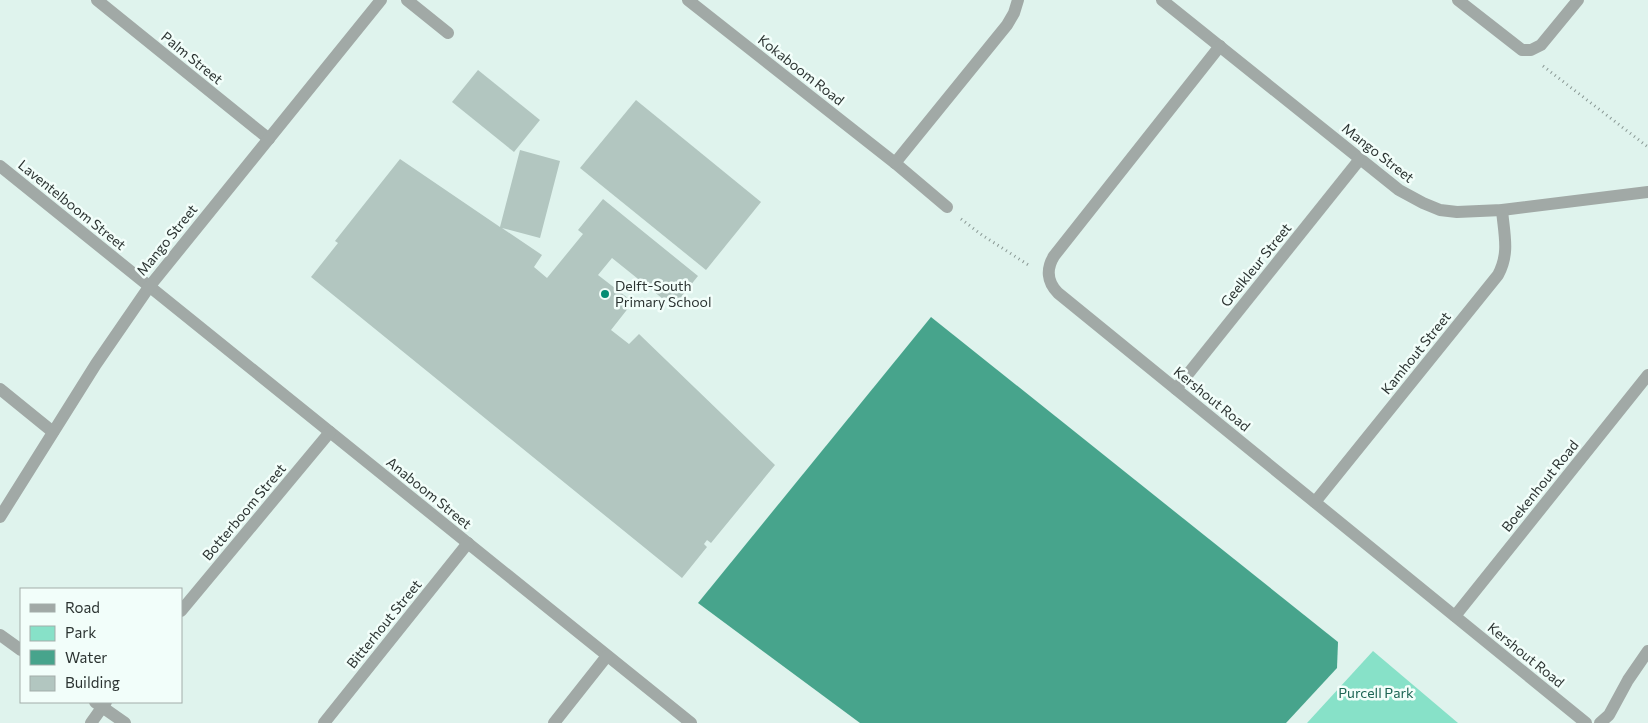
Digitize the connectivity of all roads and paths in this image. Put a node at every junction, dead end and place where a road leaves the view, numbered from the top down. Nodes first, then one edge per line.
1 (97, 0) edge
2 (381, 0) edge
3 (407, 0) edge
4 (688, 0) edge
5 (1018, 0) edge
6 (1162, 0) edge
7 (1458, 0) edge
8 (1578, 0) edge
9 (448, 33) dead end
10 (1220, 46) junction
11 (1522, 50) junction
12 (269, 139) junction
13 (1648, 147) edge
14 (1360, 159) junction
15 (895, 163) junction
16 (0, 166) edge
17 (1648, 192) edge
18 (947, 207) joint
19 (1502, 210) junction
20 (1050, 279) junction
21 (149, 287) junction
22 (1648, 375) edge
23 (0, 389) edge
24 (1176, 389) junction
25 (53, 432) junction
26 (330, 432) junction
27 (1315, 502) junction
28 (0, 517) edge
29 (468, 543) junction
30 (182, 610) edge
31 (1455, 616) junction
32 (0, 635) edge
33 (20, 649) edge
34 (1648, 651) edge
35 (608, 656) junction
36 (101, 703) edge
37 (1601, 722) edge
38 (90, 723) edge
39 (125, 723) edge
40 (324, 723) edge
41 (554, 723) edge
42 (691, 723) edge
43 (1586, 723) edge

1 - 12 street, Palm Street
2 - 12 street, Mango Street
3 - 9 street
4 - 15 street, Kokaboom Road
5 - 15 street
6 - 10 street, Mango Street
7 - 11 street
8 - 11 street
10 - 14 street, Mango Street
10 - 20 street
11 - 13 path
12 - 21 street, Mango Street
14 - 19 street, Mango Street
14 - 24 street, Geelkleur Street
15 - 18 street, Kokaboom Road
16 - 21 street, Laventelboom Street
17 - 19 street, Mango Street
18 - 20 path
19 - 27 street, Kamhout Street
20 - 24 street, Kershout Road
21 - 25 street, Mango Street
21 - 26 street, Anaboom Street
22 - 31 street, Boekenhout Road
23 - 25 street
24 - 27 street, Kershout Road
25 - 28 street, Mango Street
26 - 29 street, Anaboom Street
26 - 30 street, Botterboom Street
27 - 31 street, Kershout Road
29 - 35 street, Anaboom Street
29 - 40 street, Bitterhout Street
31 - 43 street, Kershout Road
32 - 33 street
34 - 37 street
35 - 41 street
35 - 42 street, Anaboom Street
36 - 38 street
36 - 39 street

